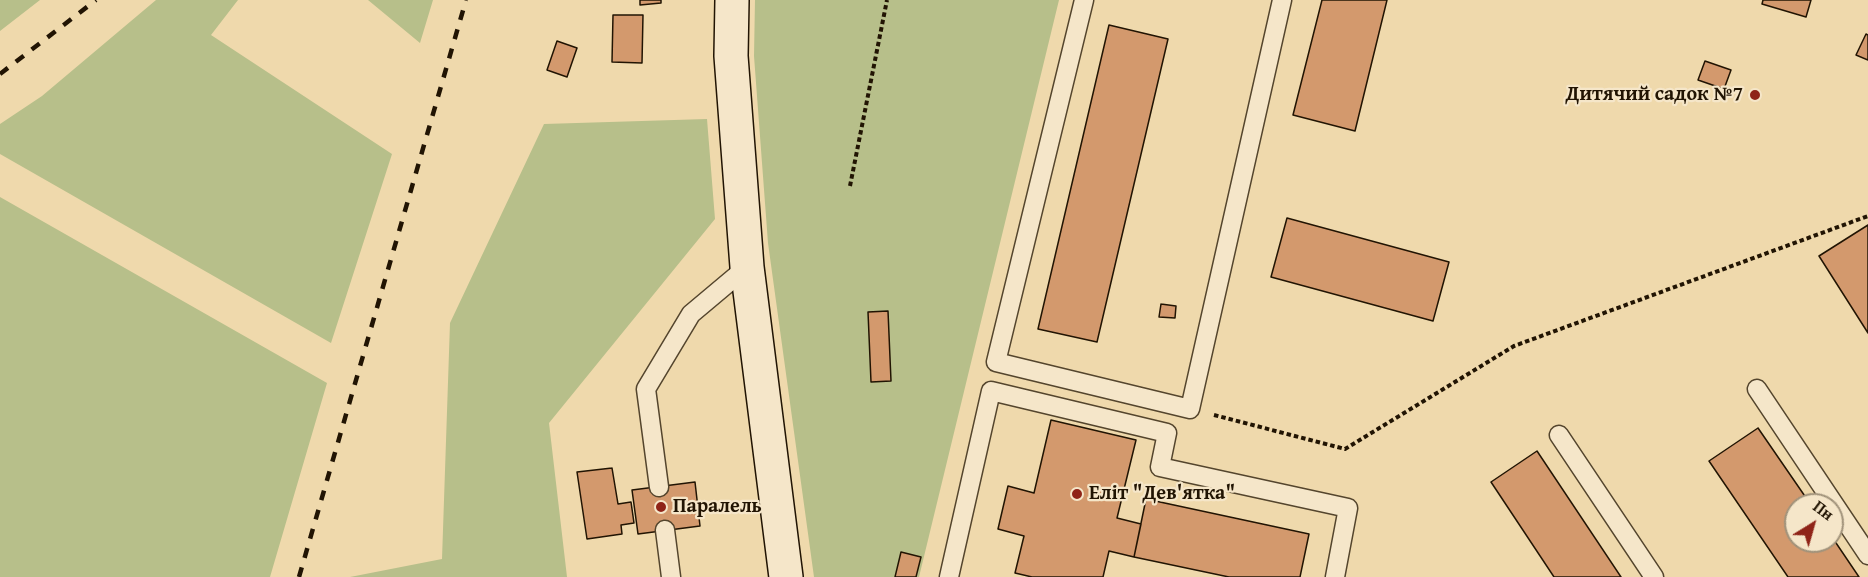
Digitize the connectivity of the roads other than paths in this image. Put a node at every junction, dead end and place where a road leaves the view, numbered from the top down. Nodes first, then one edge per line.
1 (732, 0) edge
2 (1084, 0) edge
3 (1282, 0) edge
4 (747, 267) junction
5 (1757, 389) dead end
6 (1559, 435) dead end
7 (659, 487) dead end
8 (665, 530) dead end
9 (1868, 555) edge
10 (671, 577) edge
11 (786, 577) edge
12 (948, 577) edge
13 (1335, 577) edge
14 (1654, 577) edge

1 - 4 main road
2 - 3 lane
4 - 7 lane
4 - 11 main road
5 - 9 lane
6 - 14 lane
8 - 10 lane
12 - 13 lane

